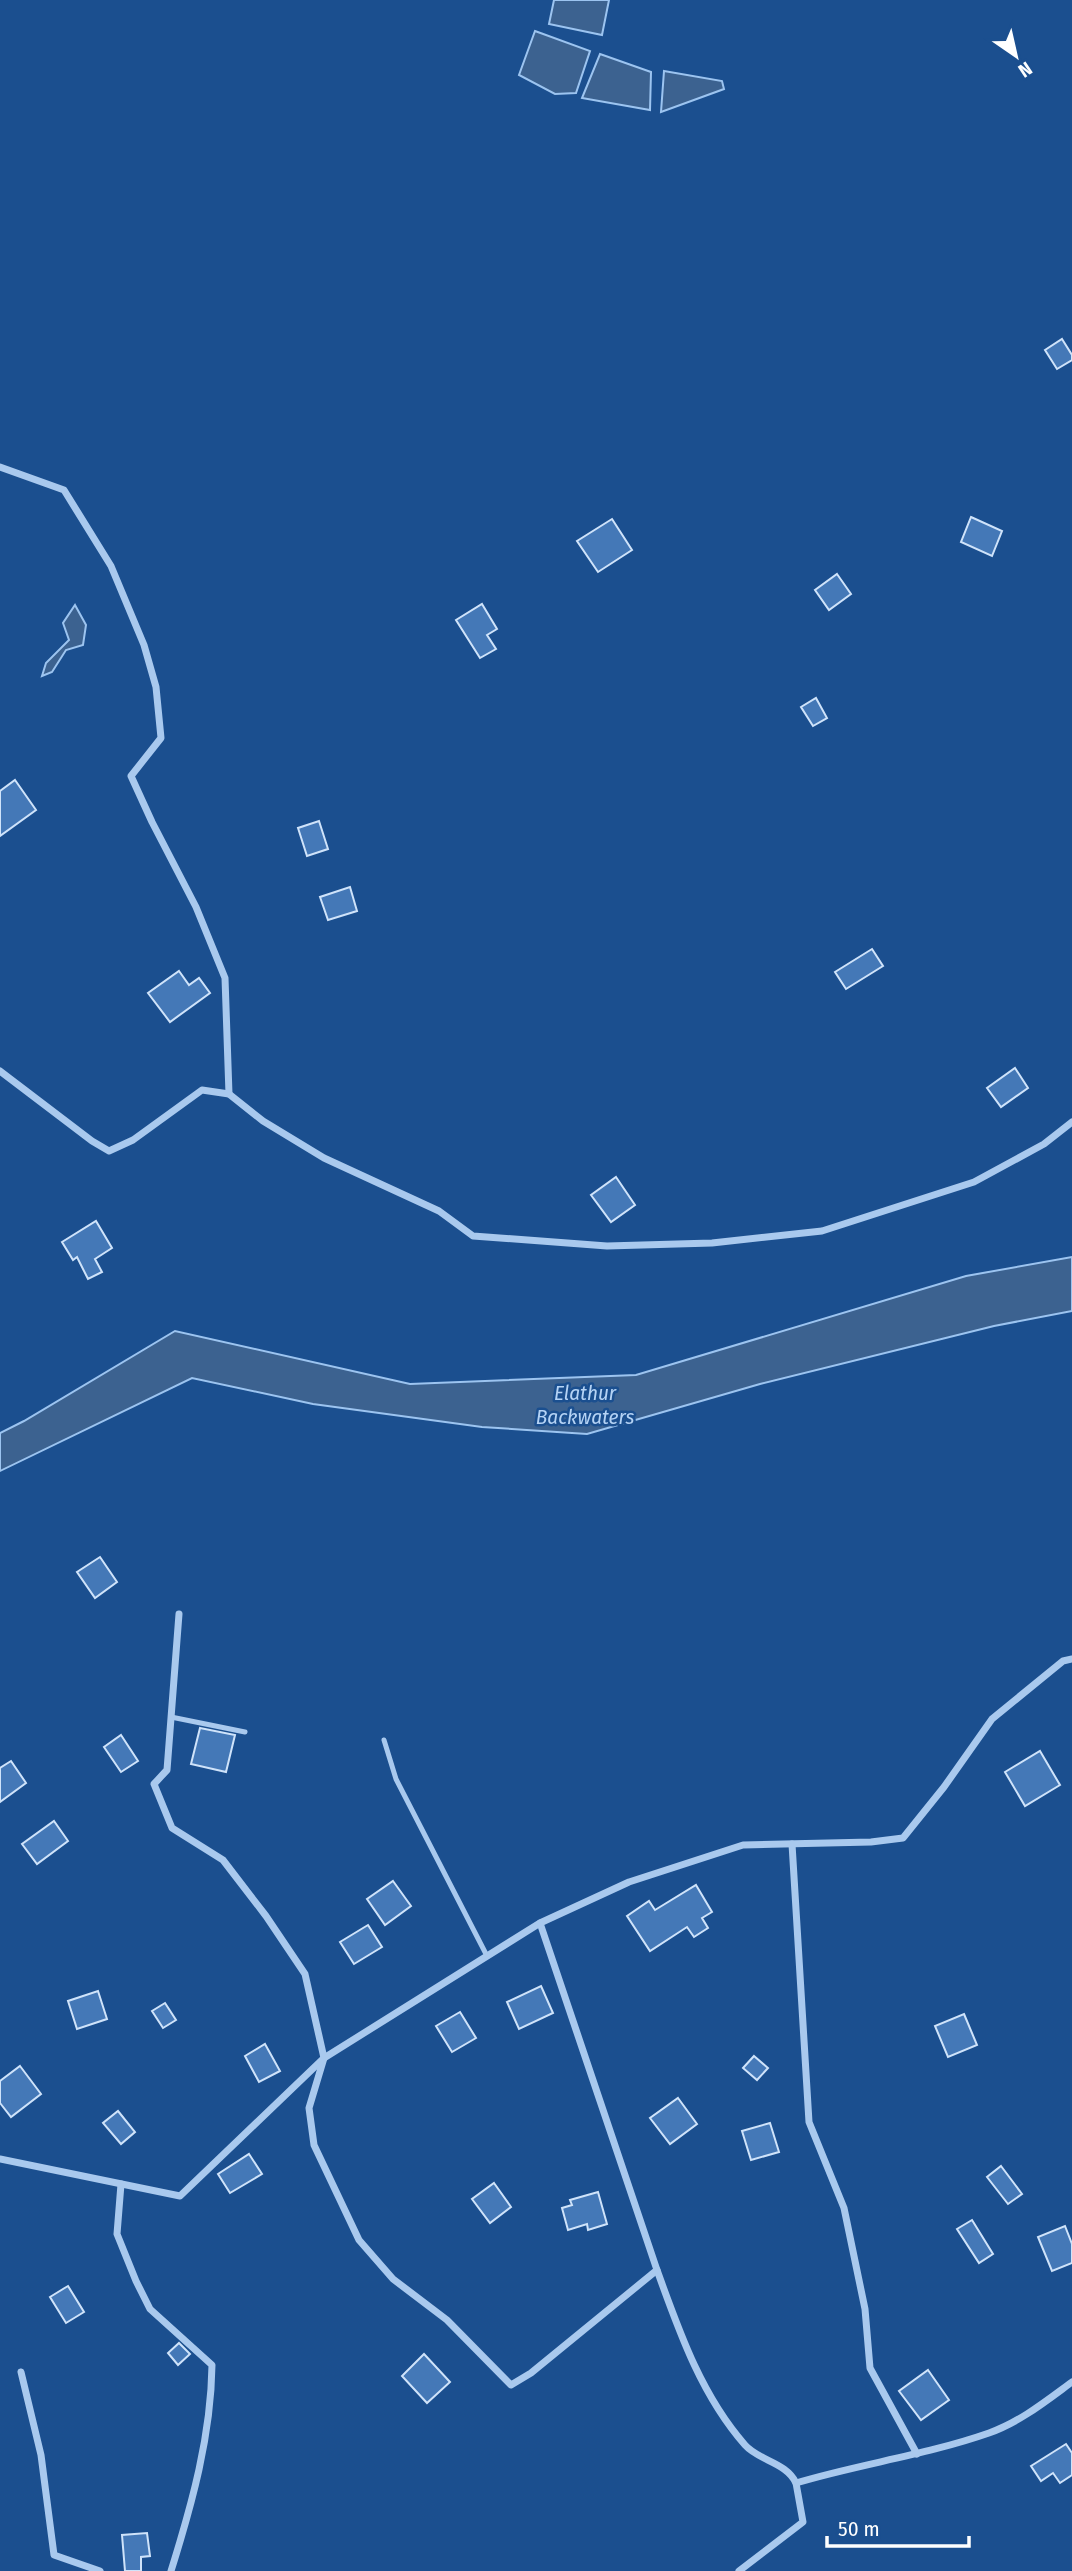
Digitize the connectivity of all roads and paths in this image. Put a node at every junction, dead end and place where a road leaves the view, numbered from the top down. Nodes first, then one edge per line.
1 (0, 467) edge
2 (0, 1071) edge
3 (229, 1094) junction
4 (1072, 1122) edge
5 (179, 1614) dead end
6 (1072, 1656) edge
7 (171, 1717) junction
8 (245, 1732) dead end
9 (384, 1740) dead end
10 (792, 1844) junction
11 (540, 1923) junction
12 (487, 1956) junction
13 (324, 2058) junction
14 (0, 2159) edge
15 (121, 2184) junction
16 (657, 2270) junction
17 (20, 2372) dead end
18 (1072, 2382) edge
19 (917, 2454) junction
20 (796, 2483) junction
21 (100, 2571) edge
22 (171, 2571) edge
23 (739, 2571) edge

1 - 3 street
2 - 3 street
3 - 4 street
5 - 7 street
6 - 10 street
7 - 8 lane
7 - 13 street
9 - 12 lane
10 - 11 street
10 - 19 street
11 - 12 street
11 - 16 street
12 - 13 street
13 - 15 street
13 - 16 street
14 - 15 street
15 - 22 street
16 - 20 street
17 - 21 street
18 - 19 street
19 - 20 street
20 - 23 street

